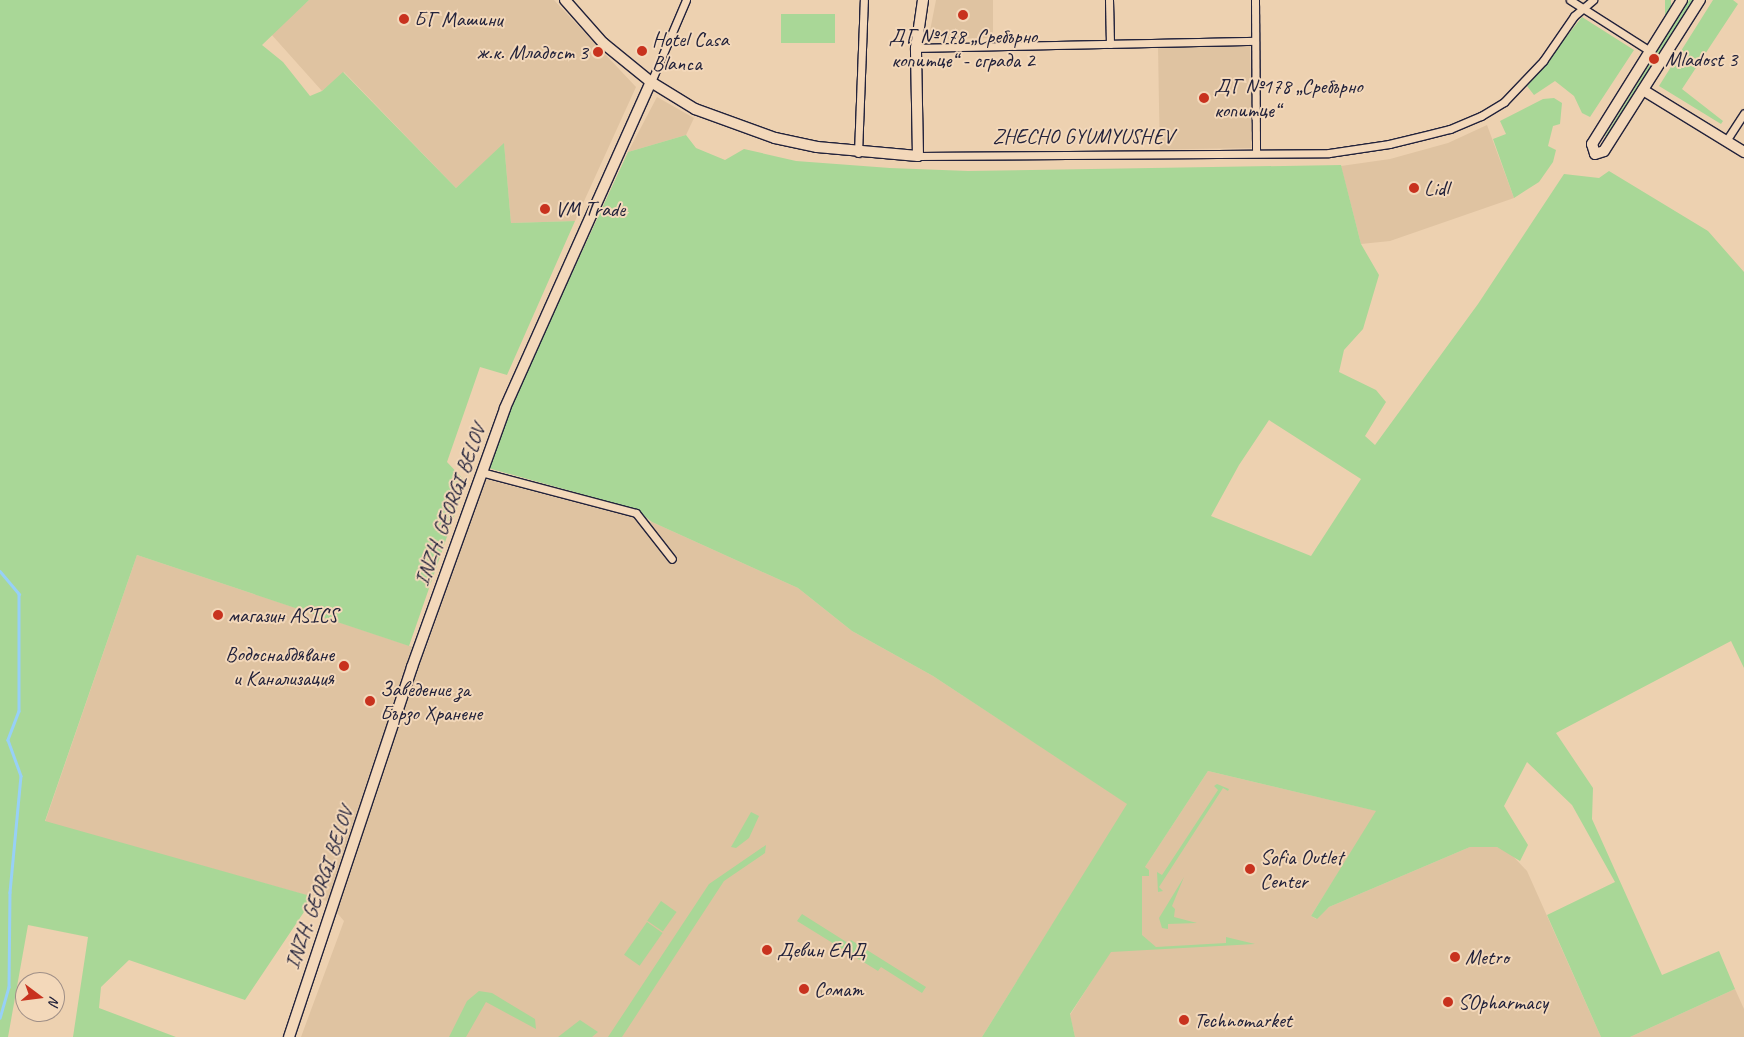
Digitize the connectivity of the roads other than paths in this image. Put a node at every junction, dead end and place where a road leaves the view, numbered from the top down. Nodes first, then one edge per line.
1 (565, 0) edge
2 (686, 0) edge
3 (864, 0) edge
4 (923, 0) edge
5 (1109, 0) edge
6 (1255, 0) edge
7 (1570, 0) edge
8 (1593, 0) edge
9 (1682, 0) edge
10 (1700, 0) edge
11 (1583, 8) junction
12 (1255, 41) junction
13 (1110, 44) junction
14 (916, 48) junction
15 (1650, 51) junction
16 (651, 82) junction
17 (1643, 90) junction
18 (1744, 113) edge
19 (1726, 141) junction
20 (1744, 152) edge
21 (858, 153) junction
22 (1256, 153) junction
23 (918, 156) junction
24 (481, 472) junction
25 (672, 559) dead end
26 (289, 1037) edge

1 - 16 street, ZHECHO GYUMYUSHEV
2 - 16 street, INZH. GEORGI BELOV
3 - 21 street
4 - 14 street
5 - 13 street
6 - 12 street
7 - 11 street
8 - 11 street, ZHECHO GYUMYUSHEV
9 - 15 street
10 - 17 street
11 - 15 street
11 - 22 street, ZHECHO GYUMYUSHEV
12 - 13 street
12 - 22 street
13 - 14 street
14 - 23 street
15 - 17 street
16 - 21 street, ZHECHO GYUMYUSHEV
16 - 24 street, INZH. GEORGI BELOV
17 - 19 street
18 - 19 street
19 - 20 street
21 - 23 street, ZHECHO GYUMYUSHEV
22 - 23 street, ZHECHO GYUMYUSHEV
24 - 25 street
24 - 26 street, INZH. GEORGI BELOV

